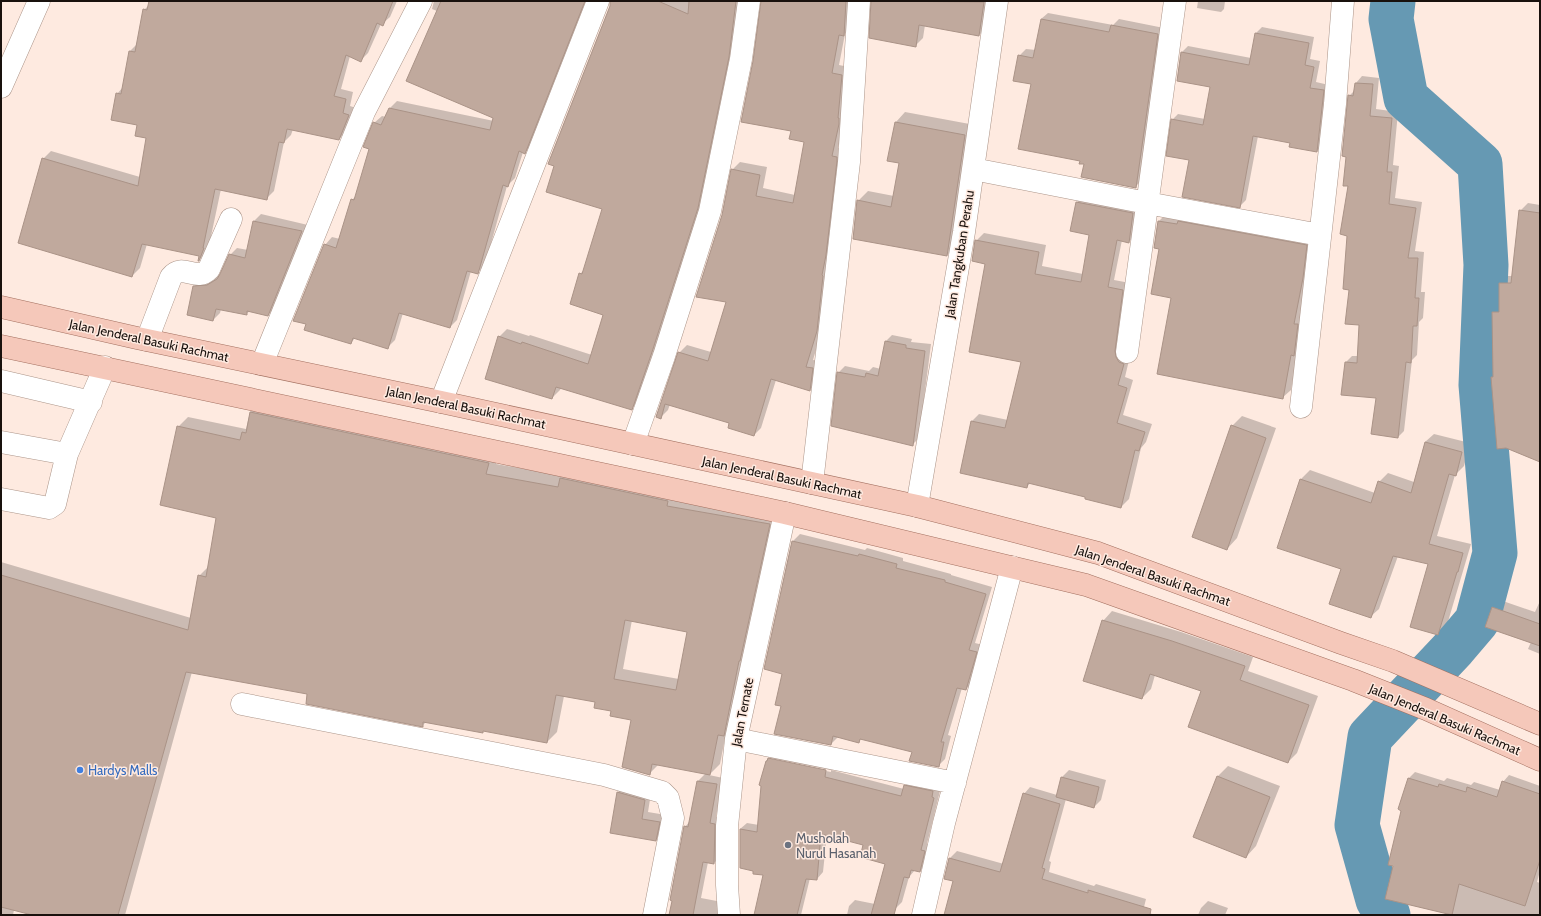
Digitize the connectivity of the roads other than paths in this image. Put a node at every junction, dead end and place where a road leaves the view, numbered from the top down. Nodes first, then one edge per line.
1 (39, 1) edge
2 (421, 1) edge
3 (598, 1) edge
4 (749, 1) edge
5 (859, 1) edge
6 (998, 1) edge
7 (1174, 1) edge
8 (1343, 1) edge
9 (1, 87) edge
10 (972, 169) junction
11 (1147, 204) junction
12 (231, 219) dead end
13 (1320, 235) junction
14 (1, 307) edge
15 (147, 340) junction
16 (1, 346) edge
17 (1128, 352) dead end
18 (262, 364) junction
19 (105, 367) junction
20 (1, 381) edge
21 (91, 402) junction
22 (441, 402) junction
23 (1301, 407) dead end
24 (1, 442) edge
25 (633, 444) junction
26 (67, 454) junction
27 (812, 483) junction
28 (1, 499) edge
29 (917, 506) junction
30 (785, 513) junction
31 (1012, 568) junction
32 (1341, 643) junction
33 (1330, 672) junction
34 (242, 704) dead end
35 (1540, 724) edge
36 (736, 739) junction
37 (1540, 760) edge
38 (955, 783) junction
39 (654, 915) edge
40 (729, 915) edge
41 (923, 915) edge

1 - 9 street
2 - 18 street
3 - 22 street
4 - 25 street
5 - 27 street
6 - 10 street, Jalan Tangkuban Perahu
7 - 11 street
8 - 13 street
10 - 11 street
10 - 29 street, Jalan Tangkuban Perahu
11 - 13 street
11 - 17 street
12 - 15 street
13 - 23 street
14 - 15 main road, Jalan Jenderal Basuki Rachmat
15 - 18 main road, Jalan Jenderal Basuki Rachmat
16 - 19 main road, Jalan Jenderal Basuki Rachmat
18 - 22 main road, Jalan Jenderal Basuki Rachmat
19 - 21 street
19 - 30 main road, Jalan Jenderal Basuki Rachmat
20 - 21 street
21 - 26 street
22 - 25 main road, Jalan Jenderal Basuki Rachmat
24 - 26 street
25 - 27 main road, Jalan Jenderal Basuki Rachmat
26 - 28 street
27 - 29 main road, Jalan Jenderal Basuki Rachmat
29 - 32 main road, Jalan Jenderal Basuki Rachmat
30 - 31 main road, Jalan Jenderal Basuki Rachmat
30 - 36 street, Jalan Ternate
31 - 33 main road, Jalan Jenderal Basuki Rachmat
31 - 38 street
32 - 33 main road
32 - 35 main road, Jalan Jenderal Basuki Rachmat
33 - 37 main road, Jalan Jenderal Basuki Rachmat
34 - 39 street
36 - 38 street
36 - 40 street, Jalan Ternate
38 - 41 street

